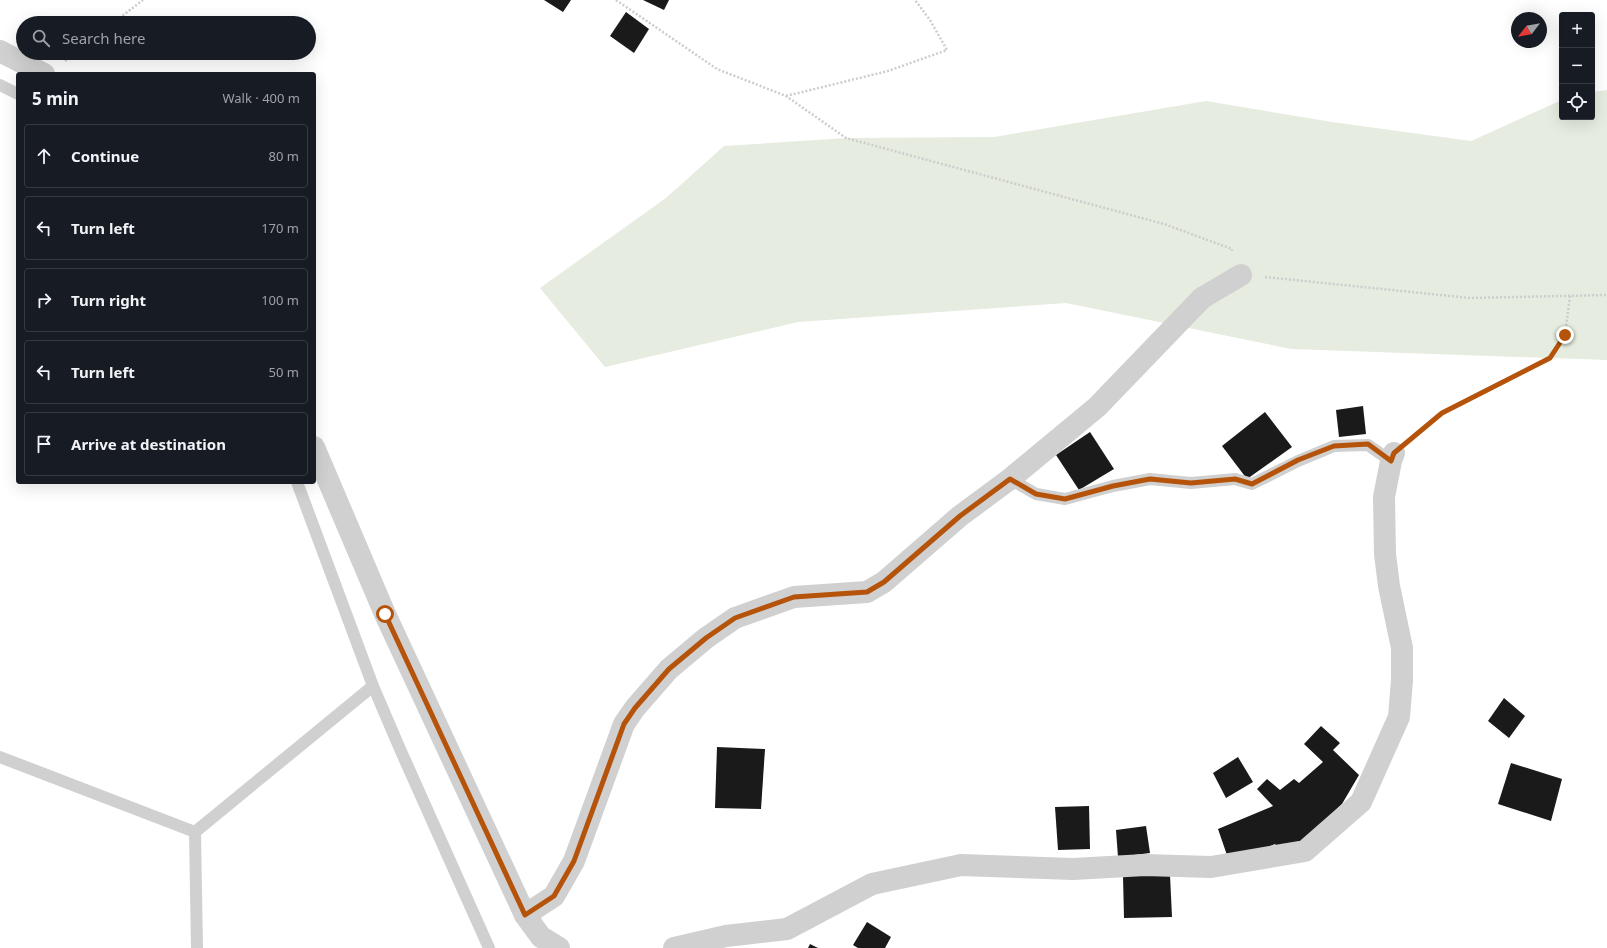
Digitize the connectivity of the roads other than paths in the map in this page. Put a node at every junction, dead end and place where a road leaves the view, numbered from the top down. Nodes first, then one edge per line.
1 (0, 51) edge
2 (16, 59) edge
3 (17, 60) edge
4 (40, 72) edge
5 (0, 85) edge
6 (16, 93) edge
7 (1241, 275) road end
8 (316, 452) edge
9 (1392, 457) joint
10 (1010, 479) junction
11 (298, 484) edge
12 (373, 686) junction
13 (0, 757) edge
14 (195, 832) junction
15 (525, 915) junction
16 (786, 938) edge
17 (197, 948) edge
18 (489, 948) edge
19 (559, 948) edge
20 (674, 948) edge

1 - 2 street
3 - 4 street
5 - 6 lane
7 - 10 street
8 - 15 street
9 - 10 lane
9 - 16 street
10 - 15 street
11 - 12 lane
12 - 14 lane
12 - 18 lane
13 - 14 lane
14 - 17 lane
15 - 19 street
16 - 20 street

